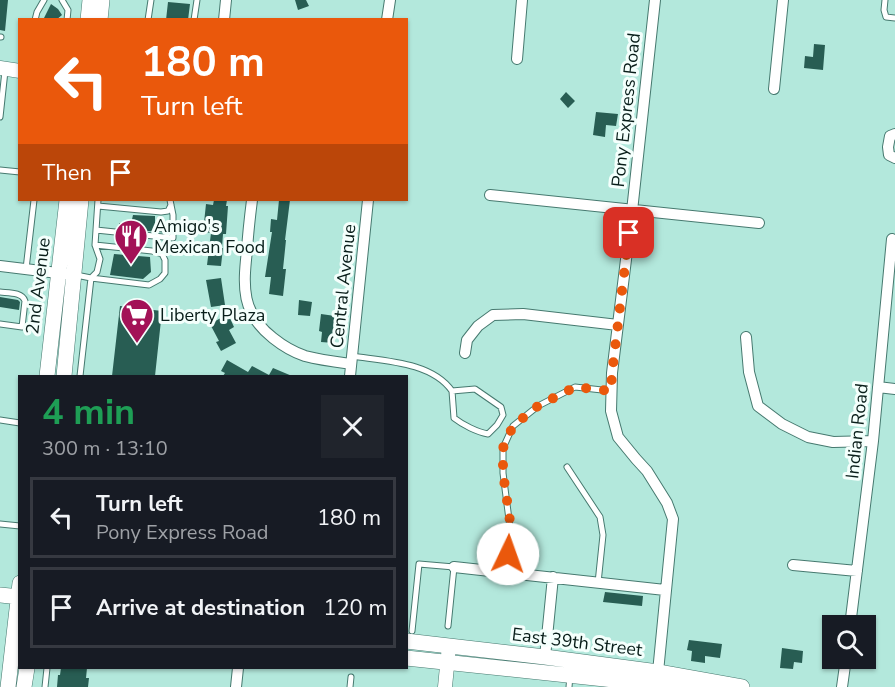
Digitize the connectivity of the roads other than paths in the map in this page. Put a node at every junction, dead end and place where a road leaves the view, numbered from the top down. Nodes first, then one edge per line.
1 (44, 0) edge
2 (62, 0) edge
3 (90, 0) edge
4 (102, 0) edge
5 (151, 0) edge
6 (196, 0) edge
7 (226, 0) edge
8 (390, 0) edge
9 (522, 0) edge
10 (655, 0) edge
11 (783, 0) edge
12 (885, 0) edge
13 (36, 18) edge
14 (67, 18) edge
15 (88, 18) edge
16 (100, 18) edge
17 (148, 18) edge
18 (194, 18) edge
19 (224, 18) edge
20 (387, 18) edge
21 (895, 18) edge
22 (517, 59) dead end
23 (8, 69) edge
24 (774, 89) dead end
25 (0, 117) edge
26 (895, 134) edge
27 (895, 158) edge
28 (0, 170) edge
29 (18, 172) edge
30 (490, 195) dead end
31 (34, 201) edge
32 (68, 201) edge
33 (81, 201) edge
34 (171, 201) edge
35 (252, 201) edge
36 (368, 201) edge
37 (98, 202) edge
38 (632, 211) junction
39 (759, 223) dead end
40 (96, 230) junction
41 (892, 239) dead end
42 (95, 245) junction
43 (0, 266) edge
44 (26, 269) junction
45 (59, 273) junction
46 (75, 275) junction
47 (91, 278) junction
48 (0, 292) edge
49 (0, 324) edge
50 (618, 325) junction
51 (746, 337) dead end
52 (465, 353) dead end
53 (352, 360) junction
54 (64, 371) edge
55 (80, 374) edge
56 (47, 375) edge
57 (350, 375) edge
58 (878, 387) junction
59 (895, 389) edge
60 (452, 391) junction
61 (611, 391) junction
62 (0, 420) edge
63 (18, 423) edge
64 (873, 441) junction
65 (567, 467) dead end
66 (0, 524) edge
67 (18, 526) edge
68 (794, 565) dead end
69 (454, 567) junction
70 (857, 571) junction
71 (505, 573) junction
72 (553, 577) junction
73 (598, 583) junction
74 (665, 590) junction
75 (18, 592) edge
76 (0, 595) edge
77 (0, 611) edge
78 (18, 613) edge
79 (851, 615) edge
80 (448, 626) dead end
81 (409, 636) edge
82 (449, 646) junction
83 (545, 657) junction
84 (6, 658) edge
85 (408, 658) edge
86 (447, 663) junction
87 (27, 669) edge
88 (48, 669) edge
89 (238, 669) edge
90 (844, 669) edge
91 (658, 672) junction
92 (351, 677) dead end
93 (569, 681) edge
94 (8, 687) edge
95 (24, 687) edge
96 (45, 687) edge
97 (236, 687) edge
98 (350, 687) edge
99 (445, 687) edge
100 (696, 687) edge
101 (742, 687) edge
102 (842, 687) edge

1 - 13 lane
2 - 14 lane
3 - 15 main road
4 - 16 main road
5 - 17 lane
6 - 18 lane
7 - 19 street
8 - 20 street
9 - 22 street
10 - 38 street, Pony Express Road
11 - 24 street
12 - 21 lane
23 - 25 lane
26 - 27 street
28 - 29 lane
30 - 38 street
31 - 44 lane
32 - 45 main road, 2nd Avenue
33 - 46 main road, 2nd Avenue
34 - 37 lane
34 - 40 lane
35 - 53 street
36 - 53 street, Central Avenue
37 - 40 lane
38 - 39 street
38 - 50 street, Pony Express Road
40 - 42 lane
41 - 58 street, Indian Road
42 - 47 lane
42 - 47 lane
43 - 44 street
44 - 45 street
45 - 46 street
45 - 56 main road, 2nd Avenue
46 - 47 lane
46 - 54 main road, 2nd Avenue
47 - 55 lane
48 - 49 lane
50 - 52 street
50 - 61 street, Pony Express Road
51 - 64 street
53 - 57 street, Central Avenue
53 - 60 lane
54 - 55 lane
58 - 59 street
58 - 64 street, Indian Road
60 - 60 lane
61 - 71 lane
61 - 74 street, Pony Express Road
62 - 63 lane
64 - 70 street, Indian Road
65 - 73 lane
66 - 67 lane
68 - 70 street
69 - 71 street
69 - 80 lane
69 - 81 lane
70 - 79 street, Indian Road
71 - 72 street
72 - 73 street
72 - 83 street
73 - 74 street
74 - 91 street, Pony Express Road
75 - 76 main road
77 - 78 main road
78 - 84 main road
81 - 82 main road, East 39th Street
82 - 83 main road, East 39th Street
82 - 86 street
83 - 91 main road, East 39th Street
84 - 94 main road
85 - 86 main road, East 39th Street
86 - 93 main road, East 39th Street
86 - 99 street
87 - 95 main road
88 - 96 lane
89 - 97 street
90 - 102 street
91 - 101 main road, East 39th Street
92 - 98 lane
93 - 100 main road, East 39th Street

